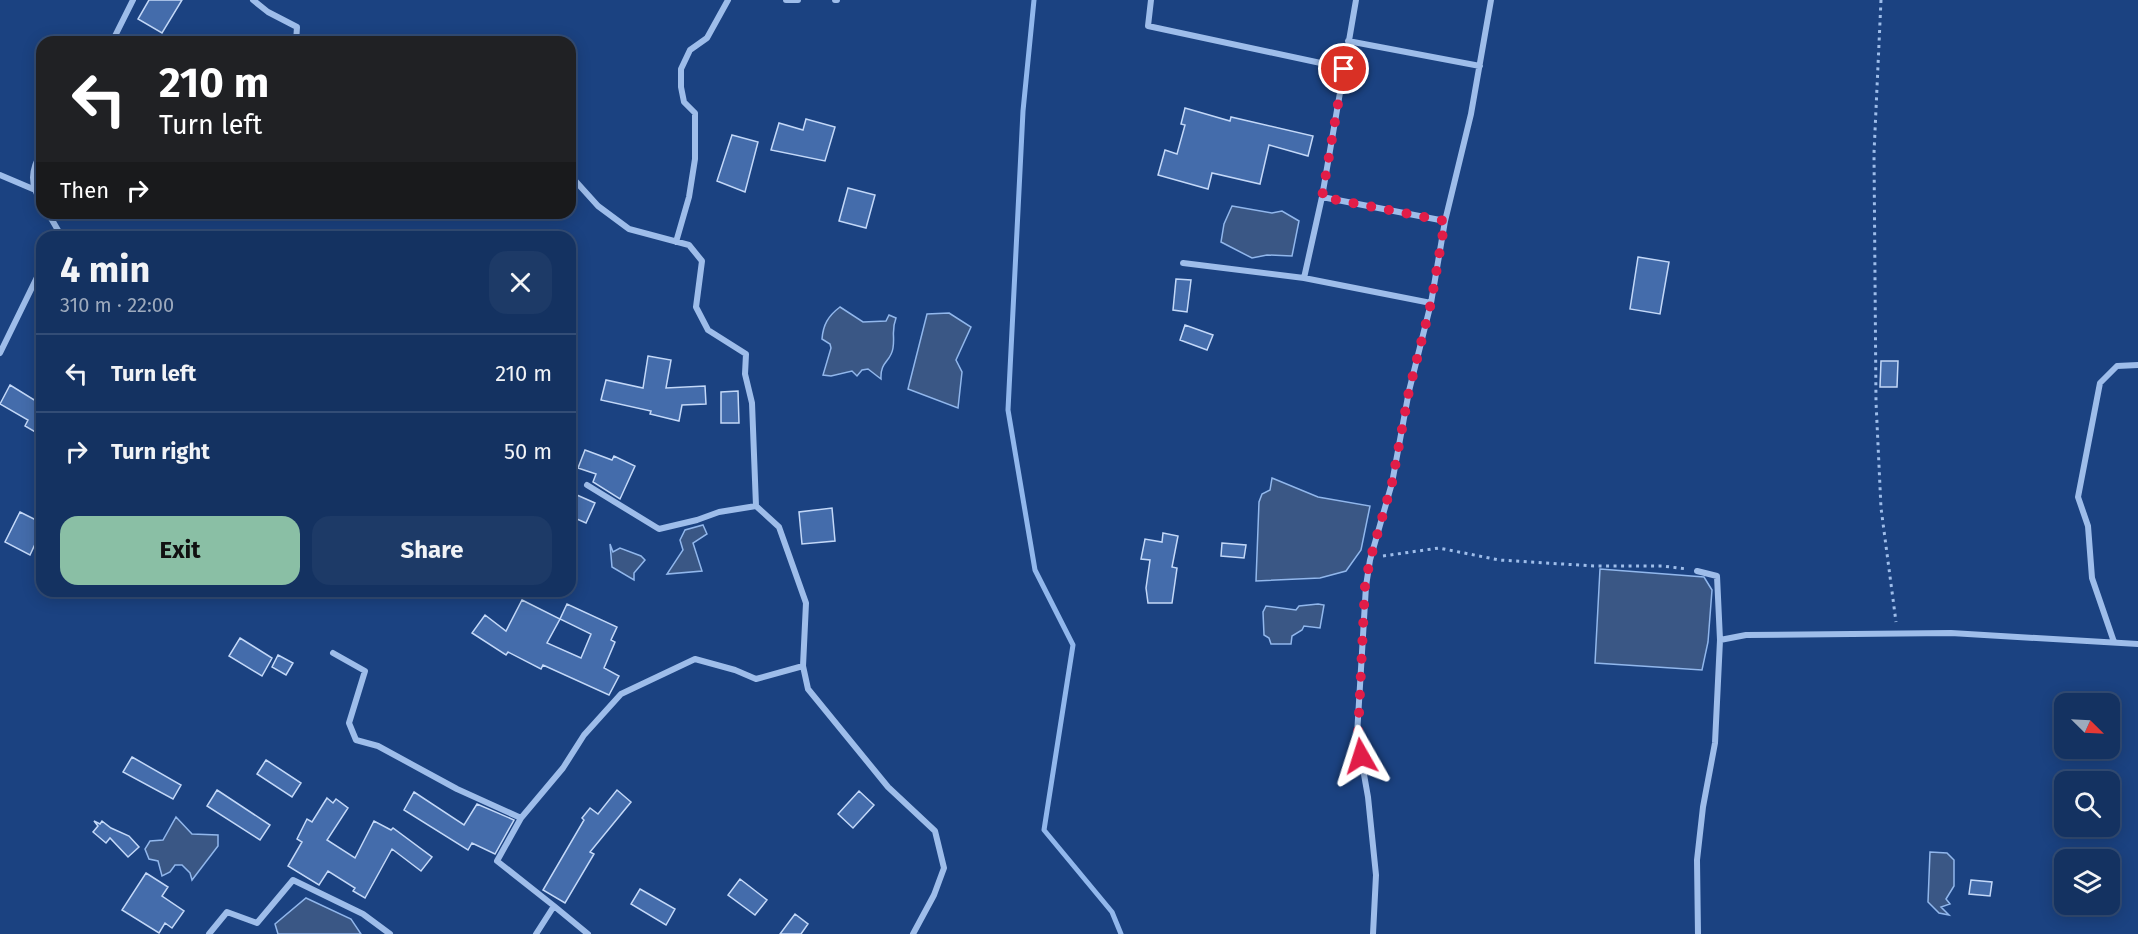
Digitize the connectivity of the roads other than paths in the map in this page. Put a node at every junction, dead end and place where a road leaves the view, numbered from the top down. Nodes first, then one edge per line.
1 (133, 0) edge
2 (253, 0) edge
3 (728, 0) edge
4 (786, 0) edge
5 (798, 0) edge
6 (1150, 0) edge
7 (1356, 0) edge
8 (1491, 0) edge
9 (115, 36) edge
10 (296, 36) edge
11 (1348, 41) junction
12 (1480, 66) junction
13 (1344, 69) junction
14 (36, 162) edge
15 (0, 175) edge
16 (576, 181) edge
17 (33, 189) junction
18 (36, 194) edge
19 (1322, 197) junction
20 (1445, 221) junction
21 (676, 242) junction
22 (1183, 263) dead end
23 (1304, 278) junction
24 (36, 279) edge
25 (1431, 303) junction
26 (0, 353) edge
27 (2138, 365) edge
28 (586, 485) dead end
29 (756, 506) junction
30 (1697, 571) road end
31 (1720, 640) junction
32 (2114, 642) junction
33 (2138, 644) edge
34 (333, 653) dead end
35 (803, 666) junction
36 (521, 818) junction
37 (554, 906) junction
38 (209, 934) edge
39 (390, 934) edge
40 (536, 934) edge
41 (588, 934) edge
42 (913, 934) edge
43 (1373, 934) edge
44 (1698, 934) edge

1 - 9 street
2 - 10 street
3 - 21 street
4 - 5 street
6 - 13 street
7 - 11 street
8 - 12 street
11 - 12 street
11 - 13 street
12 - 20 street
13 - 19 street
14 - 17 street
15 - 17 street
16 - 21 street
17 - 18 street
19 - 20 street
19 - 23 street
20 - 25 street
21 - 29 street
22 - 23 street
23 - 25 street
24 - 26 street
25 - 43 street
27 - 32 street
28 - 29 street
29 - 35 street
30 - 31 street
31 - 32 street
31 - 44 street
32 - 33 street
34 - 36 street
35 - 36 street
35 - 42 street
36 - 37 street
37 - 40 street
37 - 41 street
38 - 39 street

